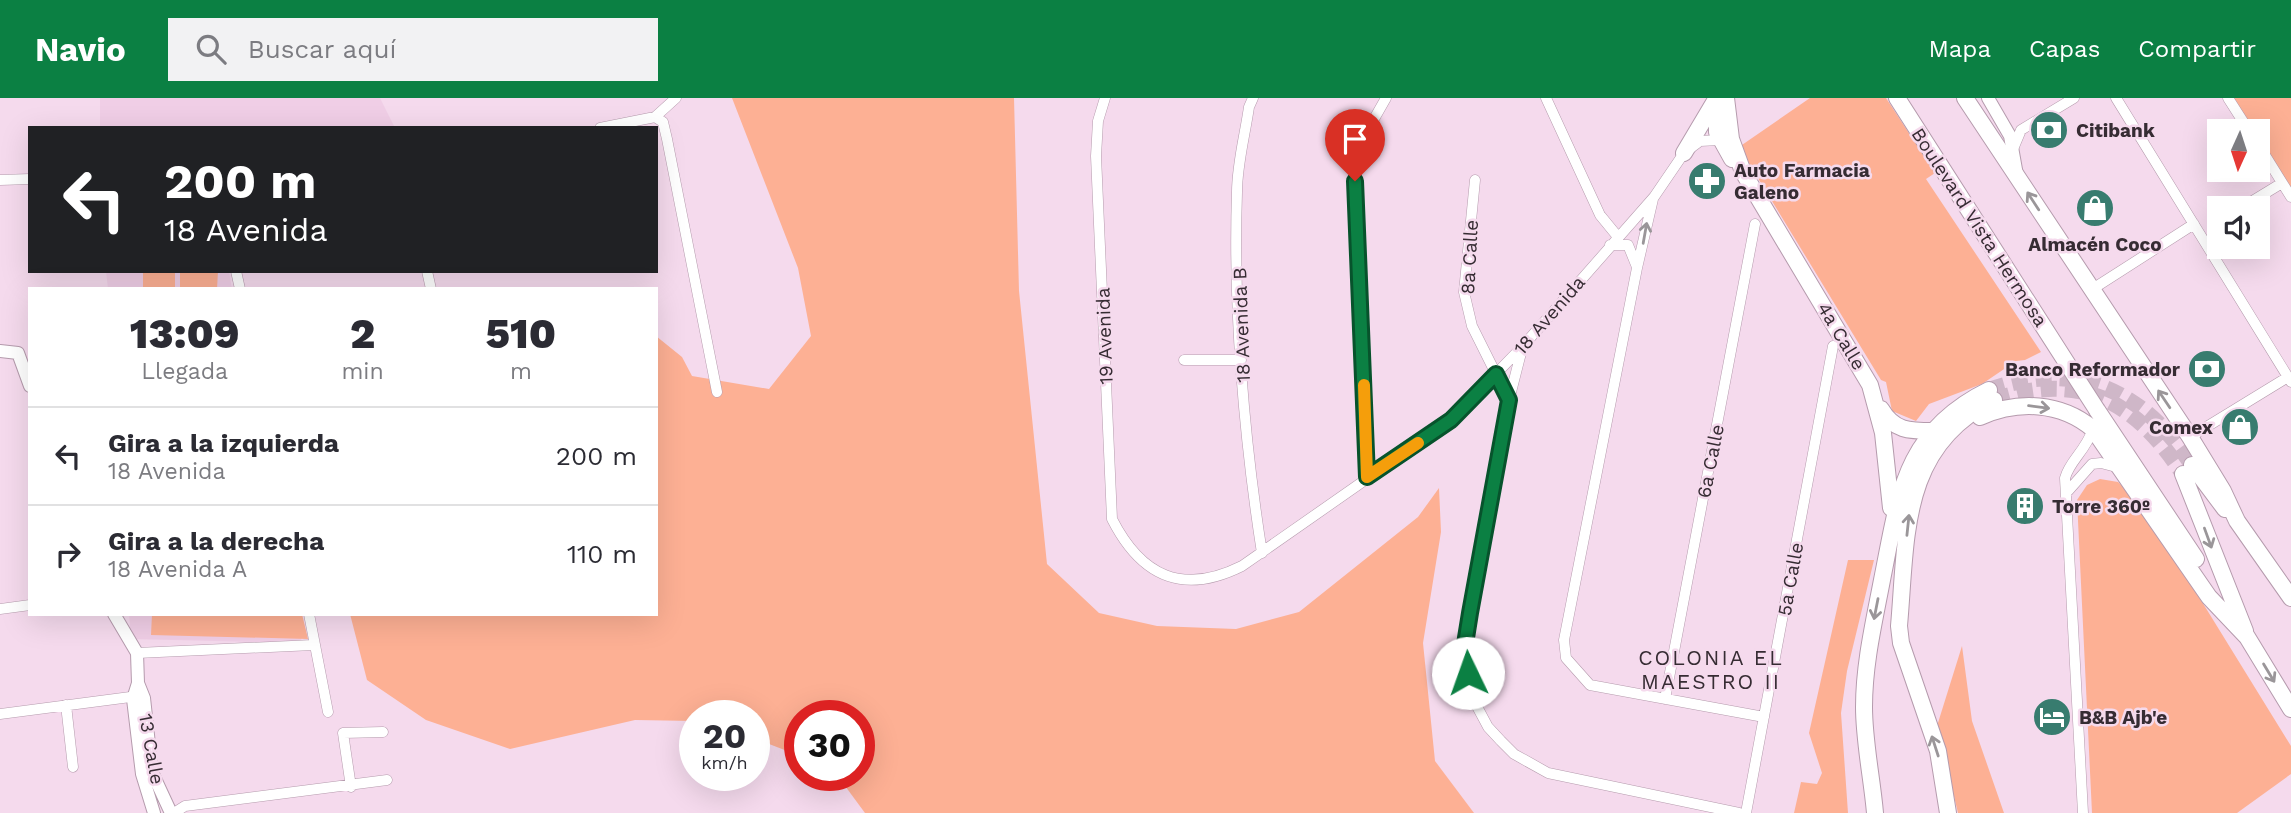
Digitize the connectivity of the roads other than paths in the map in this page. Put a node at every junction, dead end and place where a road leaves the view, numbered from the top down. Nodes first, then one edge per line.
1 (677, 98) edge
2 (1105, 98) edge
3 (1253, 98) edge
4 (1385, 98) edge
5 (1546, 98) edge
6 (1720, 98) edge
7 (1897, 98) edge
8 (1988, 98) edge
9 (2074, 98) edge
10 (2116, 98) edge
11 (2228, 98) edge
12 (1966, 101) edge
13 (655, 117) junction
14 (2241, 119) edge
15 (2005, 125) junction
16 (610, 126) edge
17 (2021, 130) junction
18 (1719, 140) junction
19 (2014, 149) junction
20 (1684, 153) junction
21 (1736, 155) junction
22 (2270, 164) edge
23 (1743, 172) junction
24 (2017, 175) junction
25 (28, 179) edge
26 (0, 180) edge
27 (1475, 180) dead end
28 (2282, 183) junction
29 (2261, 196) edge
30 (1654, 197) junction
31 (2291, 197) edge
32 (1755, 223) dead end
33 (2194, 224) junction
34 (1618, 237) junction
35 (1609, 245) junction
36 (1637, 268) junction
37 (2091, 290) junction
38 (1522, 346) junction
39 (1833, 346) dead end
40 (0, 351) edge
41 (1184, 360) dead end
42 (1241, 360) junction
43 (1496, 374) junction
44 (28, 379) edge
45 (2289, 379) edge
46 (717, 392) dead end
47 (1509, 400) junction
48 (1877, 403) junction
49 (1951, 429) junction
50 (2093, 429) junction
51 (1933, 431) junction
52 (2190, 437) junction
53 (2120, 468) junction
54 (1367, 477) junction
55 (2068, 492) junction
56 (1892, 518) junction
57 (2236, 521) junction
58 (1262, 553) junction
59 (1144, 564) joint
60 (2289, 592) edge
61 (28, 605) edge
62 (0, 609) edge
63 (115, 616) edge
64 (309, 616) edge
65 (2247, 637) junction
66 (313, 645) junction
67 (136, 653) junction
68 (138, 696) junction
69 (1665, 699) junction
70 (66, 705) junction
71 (2291, 709) edge
72 (328, 712) dead end
73 (0, 714) edge
74 (1764, 717) junction
75 (383, 732) dead end
76 (73, 767) dead end
77 (387, 780) dead end
78 (351, 787) junction
79 (154, 813) edge
80 (173, 813) edge
81 (1739, 813) edge
82 (1746, 813) edge
83 (1875, 813) edge
84 (1948, 813) edge
85 (2083, 813) edge

1 - 13 street
2 - 59 street, 19 Avenida
3 - 42 street, 18 Avenida B
4 - 54 street
5 - 34 street
6 - 18 main road
6 - 20 main road
6 - 21 main road, 4a Calle
7 - 65 main road, Boulevard Vista Hermosa, bridge
8 - 15 street
9 - 17 street
10 - 33 street
11 - 14 street
12 - 24 main road
13 - 16 street
13 - 46 street
15 - 17 street
15 - 19 street
17 - 19 street
18 - 20 street
18 - 21 main road
18 - 23 main road, 4a Calle
19 - 24 street
20 - 30 street, 18 Avenida
21 - 23 main road, 4a Calle
22 - 28 street
23 - 48 main road, 4a Calle
37 -> 24 main road
25 - 26 street
27 - 43 street, 8a Calle
28 - 29 street
28 - 31 street
30 - 34 street, 18 Avenida
36 -> 30 street
32 - 69 street, 6a Calle
33 - 37 street
33 - 45 street
34 - 35 street, 18 Avenida
35 - 36 street
35 - 38 street, 18 Avenida
36 - 69 street
52 -> 37 main road
38 - 43 street, 18 Avenida
38 - 47 street
39 - 74 street, 5a Calle
40 - 44 street
41 - 42 street
42 - 58 street, 18 Avenida B
43 - 47 street, 8a Calle
43 - 54 street, 18 Avenida
45 - 52 street
47 - 81 street
48 - 51 main road
48 - 56 main road, 4a Calle
49 -> 50 main road
49 - 51 main road
84 -> 49 main road
50 - 53 main road
50 - 55 street
51 - 56 main road
52 - 57 main road
53 - 55 street
53 - 65 main road
54 - 58 street, 18 Avenida
55 - 85 street
56 -> 83 main road
57 - 60 main road
57 -> 65 main road
58 - 59 street, 18 Avenida
61 - 62 street
63 - 67 street
64 - 66 street
65 -> 71 main road, Boulevard Vista Hermosa
66 - 67 street
66 - 72 street
67 - 68 street, 13 Calle
68 - 70 street
68 - 79 street, 13 Calle
68 - 80 street, 13 Calle
69 - 74 street
70 - 73 street
70 - 76 street
74 - 82 street, 5a Calle
75 - 78 street
77 - 78 street
78 - 80 street

